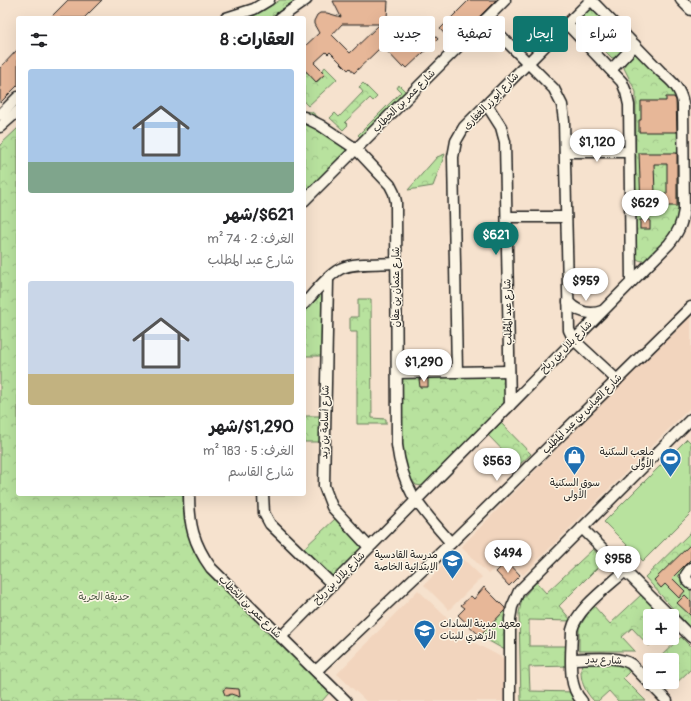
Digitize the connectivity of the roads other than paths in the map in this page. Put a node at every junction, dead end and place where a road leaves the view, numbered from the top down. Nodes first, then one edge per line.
1 (270, 0) edge
2 (306, 0) edge
3 (505, 0) edge
4 (591, 0) edge
5 (681, 0) edge
6 (691, 10) edge
7 (232, 16) edge
8 (283, 16) edge
9 (489, 16) edge
10 (568, 23) edge
11 (568, 25) edge
12 (505, 40) edge
13 (635, 44) junction
14 (453, 52) edge
15 (539, 52) edge
16 (528, 63) junction
17 (611, 70) junction
18 (16, 99) edge
19 (487, 104) junction
20 (16, 113) edge
21 (0, 115) edge
22 (306, 118) edge
23 (0, 127) edge
24 (687, 148) edge
25 (356, 150) junction
26 (565, 152) junction
27 (629, 152) junction
28 (306, 199) edge
29 (507, 217) junction
30 (566, 217) junction
31 (396, 263) junction
32 (328, 280) junction
33 (631, 282) junction
34 (306, 302) edge
35 (568, 302) junction
36 (691, 307) edge
37 (602, 311) junction
38 (574, 340) junction
39 (509, 371) junction
40 (457, 372) junction
41 (397, 373) junction
42 (617, 380) junction
43 (510, 405) junction
44 (691, 419) edge
45 (189, 496) edge
46 (262, 496) edge
47 (415, 501) junction
48 (582, 528) junction
49 (451, 543) junction
50 (369, 548) junction
51 (691, 568) edge
52 (625, 571) junction
53 (691, 584) edge
54 (333, 585) junction
55 (663, 609) edge
56 (679, 625) edge
57 (281, 637) junction
58 (691, 637) edge
59 (572, 659) junction
60 (316, 671) junction
61 (346, 701) edge
62 (510, 701) edge
63 (582, 701) edge
64 (667, 701) edge

1 - 7 street
2 - 8 street
3 - 9 street, شارع عمر بن الخطاب
4 - 10 street, شارع ابو زر الغفارى
4 - 13 street, شارع بلال بن رباح
5 - 6 street
11 - 17 street
12 - 16 street
13 - 17 street
13 - 24 street, شارع بلال بن رباح
14 - 25 street, شارع عمر بن الخطاب
15 - 16 street, شارع ابو زر الغفارى
16 - 19 street, شارع ابو زر الغفارى
16 - 26 street
17 - 27 street
18 - 21 street
19 - 29 street, شارع عبد المطلب
19 - 40 street, شارع ابو زر الغفارى
20 - 23 street
22 - 25 street, شارع عثمان بن عفان
24 - 33 street, شارع بلال بن رباح
25 - 28 street, شارع عمر بن الخطاب
25 - 31 street, شارع عثمان بن عفان
26 - 27 street
26 - 30 street
27 - 33 street
29 - 30 street
29 - 39 street, شارع عبد المطلب
30 - 35 street
31 - 32 street
31 - 41 street, شارع عثمان بن عفان
32 - 34 street
32 - 50 street, شارع أسامة بن زيد
33 - 37 street, شارع بلال بن رباح
35 - 37 street
35 - 38 street
36 - 42 street, شارع العباس بن عبد المطلب
37 - 38 street, شارع بلال بن رباح
38 - 42 street
38 - 43 street, شارع بلال بن رباح
39 - 40 street
39 - 43 street, شارع عبد المطلب
40 - 41 street
41 - 47 street, شارع عثمان بن عفان
42 - 49 street, شارع العباس بن عبد المطلب
43 - 47 street, شارع بلال بن رباح
44 - 48 street
45 - 57 street, شارع عمر بن الخطاب
46 - 54 street
47 - 49 street, شارع عثمان بن عفان
47 - 50 street, شارع بلال بن رباح
48 - 52 street
48 - 62 street
49 - 60 street, شارع العباس بن عبد المطلب
50 - 54 street, شارع بلال بن رباح
51 - 53 street
52 - 55 street
52 - 59 street
54 - 57 street, شارع بلال بن رباح
56 - 58 street
57 - 60 street, شارع عمر بن الخطاب
59 - 63 street
59 - 64 street, شارع بدر
60 - 61 street, شارع عمر بن الخطاب

